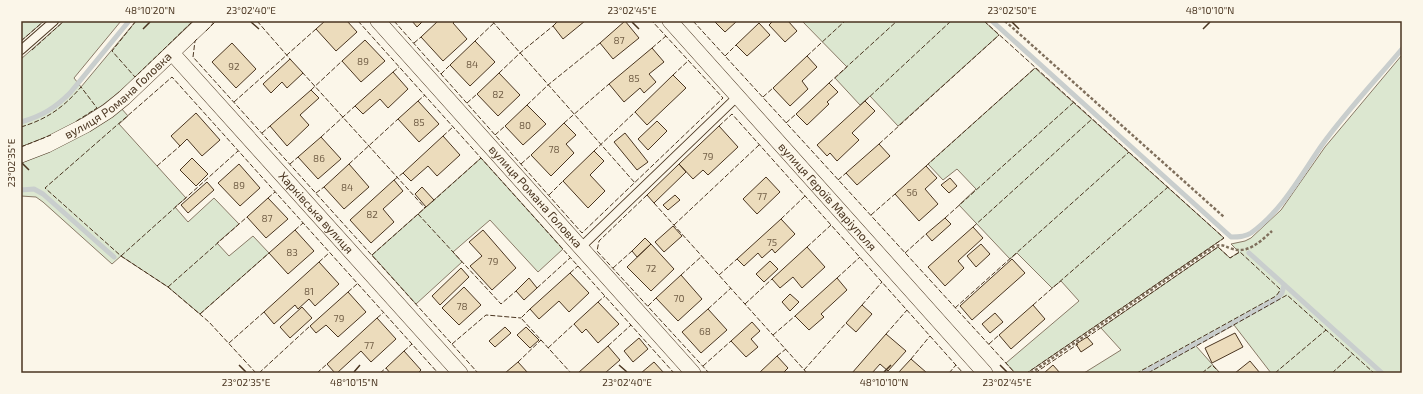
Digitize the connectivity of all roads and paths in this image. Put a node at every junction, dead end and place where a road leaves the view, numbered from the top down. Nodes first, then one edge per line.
1 (54, 21) edge
2 (205, 21) edge
3 (378, 21) edge
4 (670, 21) edge
5 (1005, 21) edge
6 (21, 50) edge
7 (172, 53) junction
8 (738, 96) junction
9 (21, 155) edge
10 (1224, 217) dead end
11 (1272, 231) dead end
12 (580, 248) junction
13 (460, 373) edge
14 (693, 373) edge
15 (985, 373) edge
16 (1031, 373) edge

1 - 6 lane
2 - 7 street, вулиця Романа Головка
3 - 12 street, вулиця Романа Головка
4 - 8 street, вулиця Героїв Маріуполя
5 - 10 path
7 - 9 street, вулиця Романа Головка
7 - 13 street, Харківська вулиця
8 - 12 lane
8 - 15 street, вулиця Героїв Маріуполя
11 - 16 path
12 - 14 street, вулиця Романа Головка

